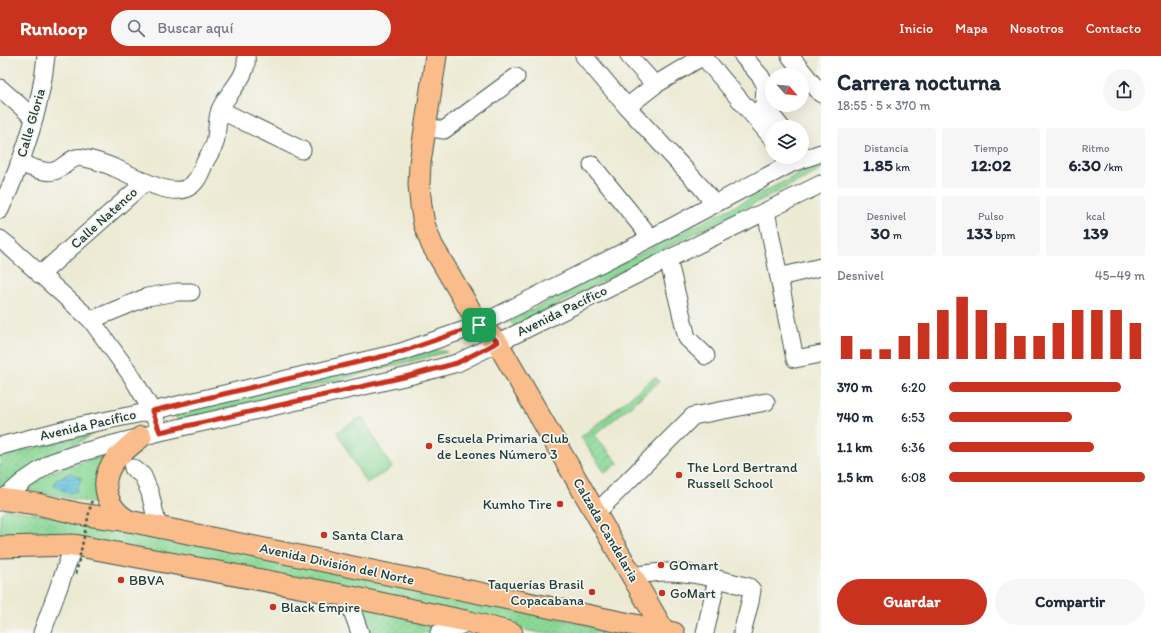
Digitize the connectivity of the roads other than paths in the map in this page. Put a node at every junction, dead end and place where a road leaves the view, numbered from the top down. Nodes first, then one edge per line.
1 (46, 56) edge
2 (246, 56) edge
3 (436, 56) edge
4 (584, 56) edge
5 (629, 56) edge
6 (703, 56) edge
7 (743, 56) edge
8 (790, 56) edge
9 (516, 77) dead end
10 (655, 85) junction
11 (0, 88) edge
12 (821, 94) edge
13 (627, 107) junction
14 (220, 110) junction
15 (759, 111) junction
16 (34, 118) junction
17 (771, 120) edge
18 (765, 123) edge
19 (425, 127) junction
20 (302, 150) dead end
21 (19, 163) junction
22 (789, 164) edge
23 (592, 165) dead end
24 (144, 182) junction
25 (821, 184) edge
26 (714, 204) junction
27 (0, 210) edge
28 (766, 211) junction
29 (651, 238) junction
30 (0, 240) edge
31 (667, 260) junction
32 (821, 267) edge
33 (40, 275) junction
34 (779, 277) junction
35 (192, 292) dead end
36 (91, 320) junction
37 (479, 325) junction
38 (498, 342) junction
39 (821, 354) edge
40 (706, 356) dead end
41 (766, 402) dead end
42 (152, 411) junction
43 (150, 434) junction
44 (0, 446) edge
45 (133, 468) dead end
46 (1, 500) edge
47 (596, 513) junction
48 (129, 521) junction
49 (158, 527) junction
50 (74, 545) junction
51 (0, 547) edge
52 (632, 576) junction
53 (717, 579) junction
54 (347, 596) junction
55 (470, 622) junction
56 (668, 632) edge
57 (42, 633) edge
58 (360, 633) edge
59 (439, 633) edge
60 (512, 633) edge
61 (704, 633) edge
62 (742, 633) edge

1 - 16 street, Calle Gloria
2 - 14 street
3 - 19 main road, Calzada Candelaria
4 - 13 street
5 - 10 street
6 - 10 street
6 - 15 street
7 - 15 street
8 - 12 street
9 - 19 street
10 - 13 street
11 - 16 street
13 - 26 street
14 - 20 street
14 - 24 street, Calle Natenco
15 - 17 street
15 - 18 street
16 - 21 street, Calle Gloria
19 - 37 main road, Calzada Candelaria
21 - 24 street
21 - 27 street, Calle Gloria
22 - 26 street, Avenida Pacífico
23 - 29 street
24 - 33 street, Calle Natenco
25 - 28 street, Avenida Pacífico
26 - 29 street, Avenida Pacífico
28 - 31 street, Avenida Pacífico
28 - 34 street
29 - 37 street, Avenida Pacífico
30 - 33 street
31 - 38 street, Avenida Pacífico
31 - 40 street
32 - 34 street
33 - 36 street
34 - 39 street
35 - 36 street
36 - 42 street
37 - 38 main road, Calzada Candelaria
37 - 42 street, Avenida Pacífico
38 - 43 street, Avenida Pacífico
38 - 47 main road, Calzada Candelaria
41 - 47 street
42 - 43 street
42 - 44 street, Avenida Pacífico
43 - 46 street, Avenida Pacífico
43 - 48 main road
45 - 49 street
46 - 48 main road, Avenida División del Norte
47 - 52 main road, Calzada Candelaria
48 - 49 main road, Avenida División del Norte
49 - 56 main road, Avenida División del Norte
50 - 51 main road, Avenida División del Norte
50 - 54 main road, Avenida División del Norte
50 - 57 street
52 - 53 street
52 - 56 main road, Calzada Candelaria
53 - 61 street
53 - 62 street
54 - 55 main road, Avenida División del Norte
54 - 58 street
55 - 59 street
55 - 60 main road, Avenida División del Norte

